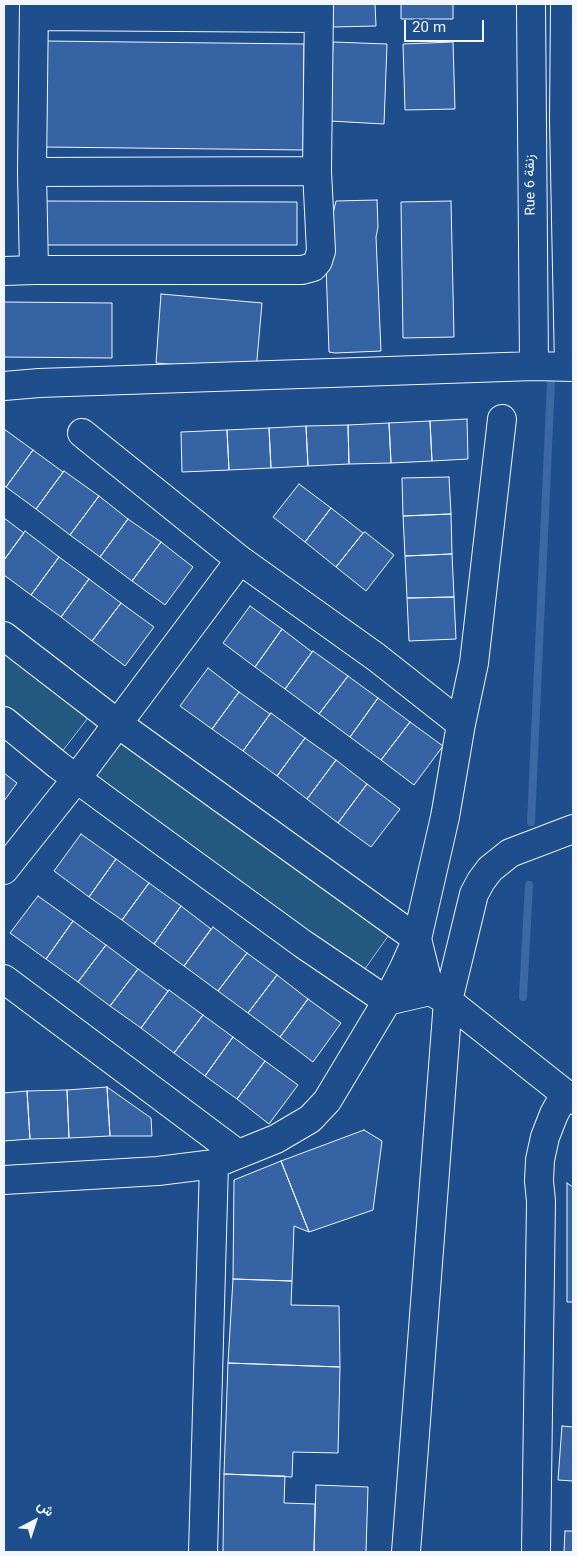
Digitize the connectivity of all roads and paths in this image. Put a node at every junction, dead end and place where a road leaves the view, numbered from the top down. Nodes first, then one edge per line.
1 (532, 4) edge
2 (565, 4) edge
3 (34, 10) edge
4 (318, 11) edge
5 (531, 118) junction
6 (569, 121) edge
7 (317, 171) junction
8 (32, 172) junction
9 (34, 270) junction
10 (4, 271) edge
11 (534, 366) junction
12 (571, 367) edge
13 (4, 386) edge
14 (502, 419) dead end
15 (82, 434) dead end
16 (240, 560) junction
17 (4, 636) edge
18 (4, 721) edge
19 (117, 723) junction
20 (461, 724) junction
21 (77, 778) junction
22 (573, 829) edge
23 (4, 870) edge
24 (417, 939) junction
25 (4, 979) edge
26 (439, 996) junction
27 (387, 1001) junction
28 (569, 1097) edge
29 (226, 1159) junction
30 (4, 1180) edge
31 (202, 1552) edge
32 (406, 1552) edge
33 (536, 1552) edge

1 - 5 street, Rue 6 زنقة
2 - 6 street
3 - 4 street
3 - 8 street
4 - 7 street
5 - 6 street
5 - 11 street, Rue 6 زنقة
6 - 12 street
7 - 8 street
7 - 9 street
8 - 9 street
9 - 10 street
11 - 12 street
11 - 13 street
14 - 20 street
15 - 16 street
16 - 19 street
16 - 20 street
17 - 19 street
18 - 21 street
19 - 21 street
19 - 24 street
20 - 24 street
21 - 23 street
21 - 27 street
22 - 26 street
24 - 26 street
24 - 27 street
25 - 29 street
26 - 27 street
26 - 28 street
26 - 32 street
27 - 29 street
28 - 33 street
29 - 30 street
29 - 31 street

